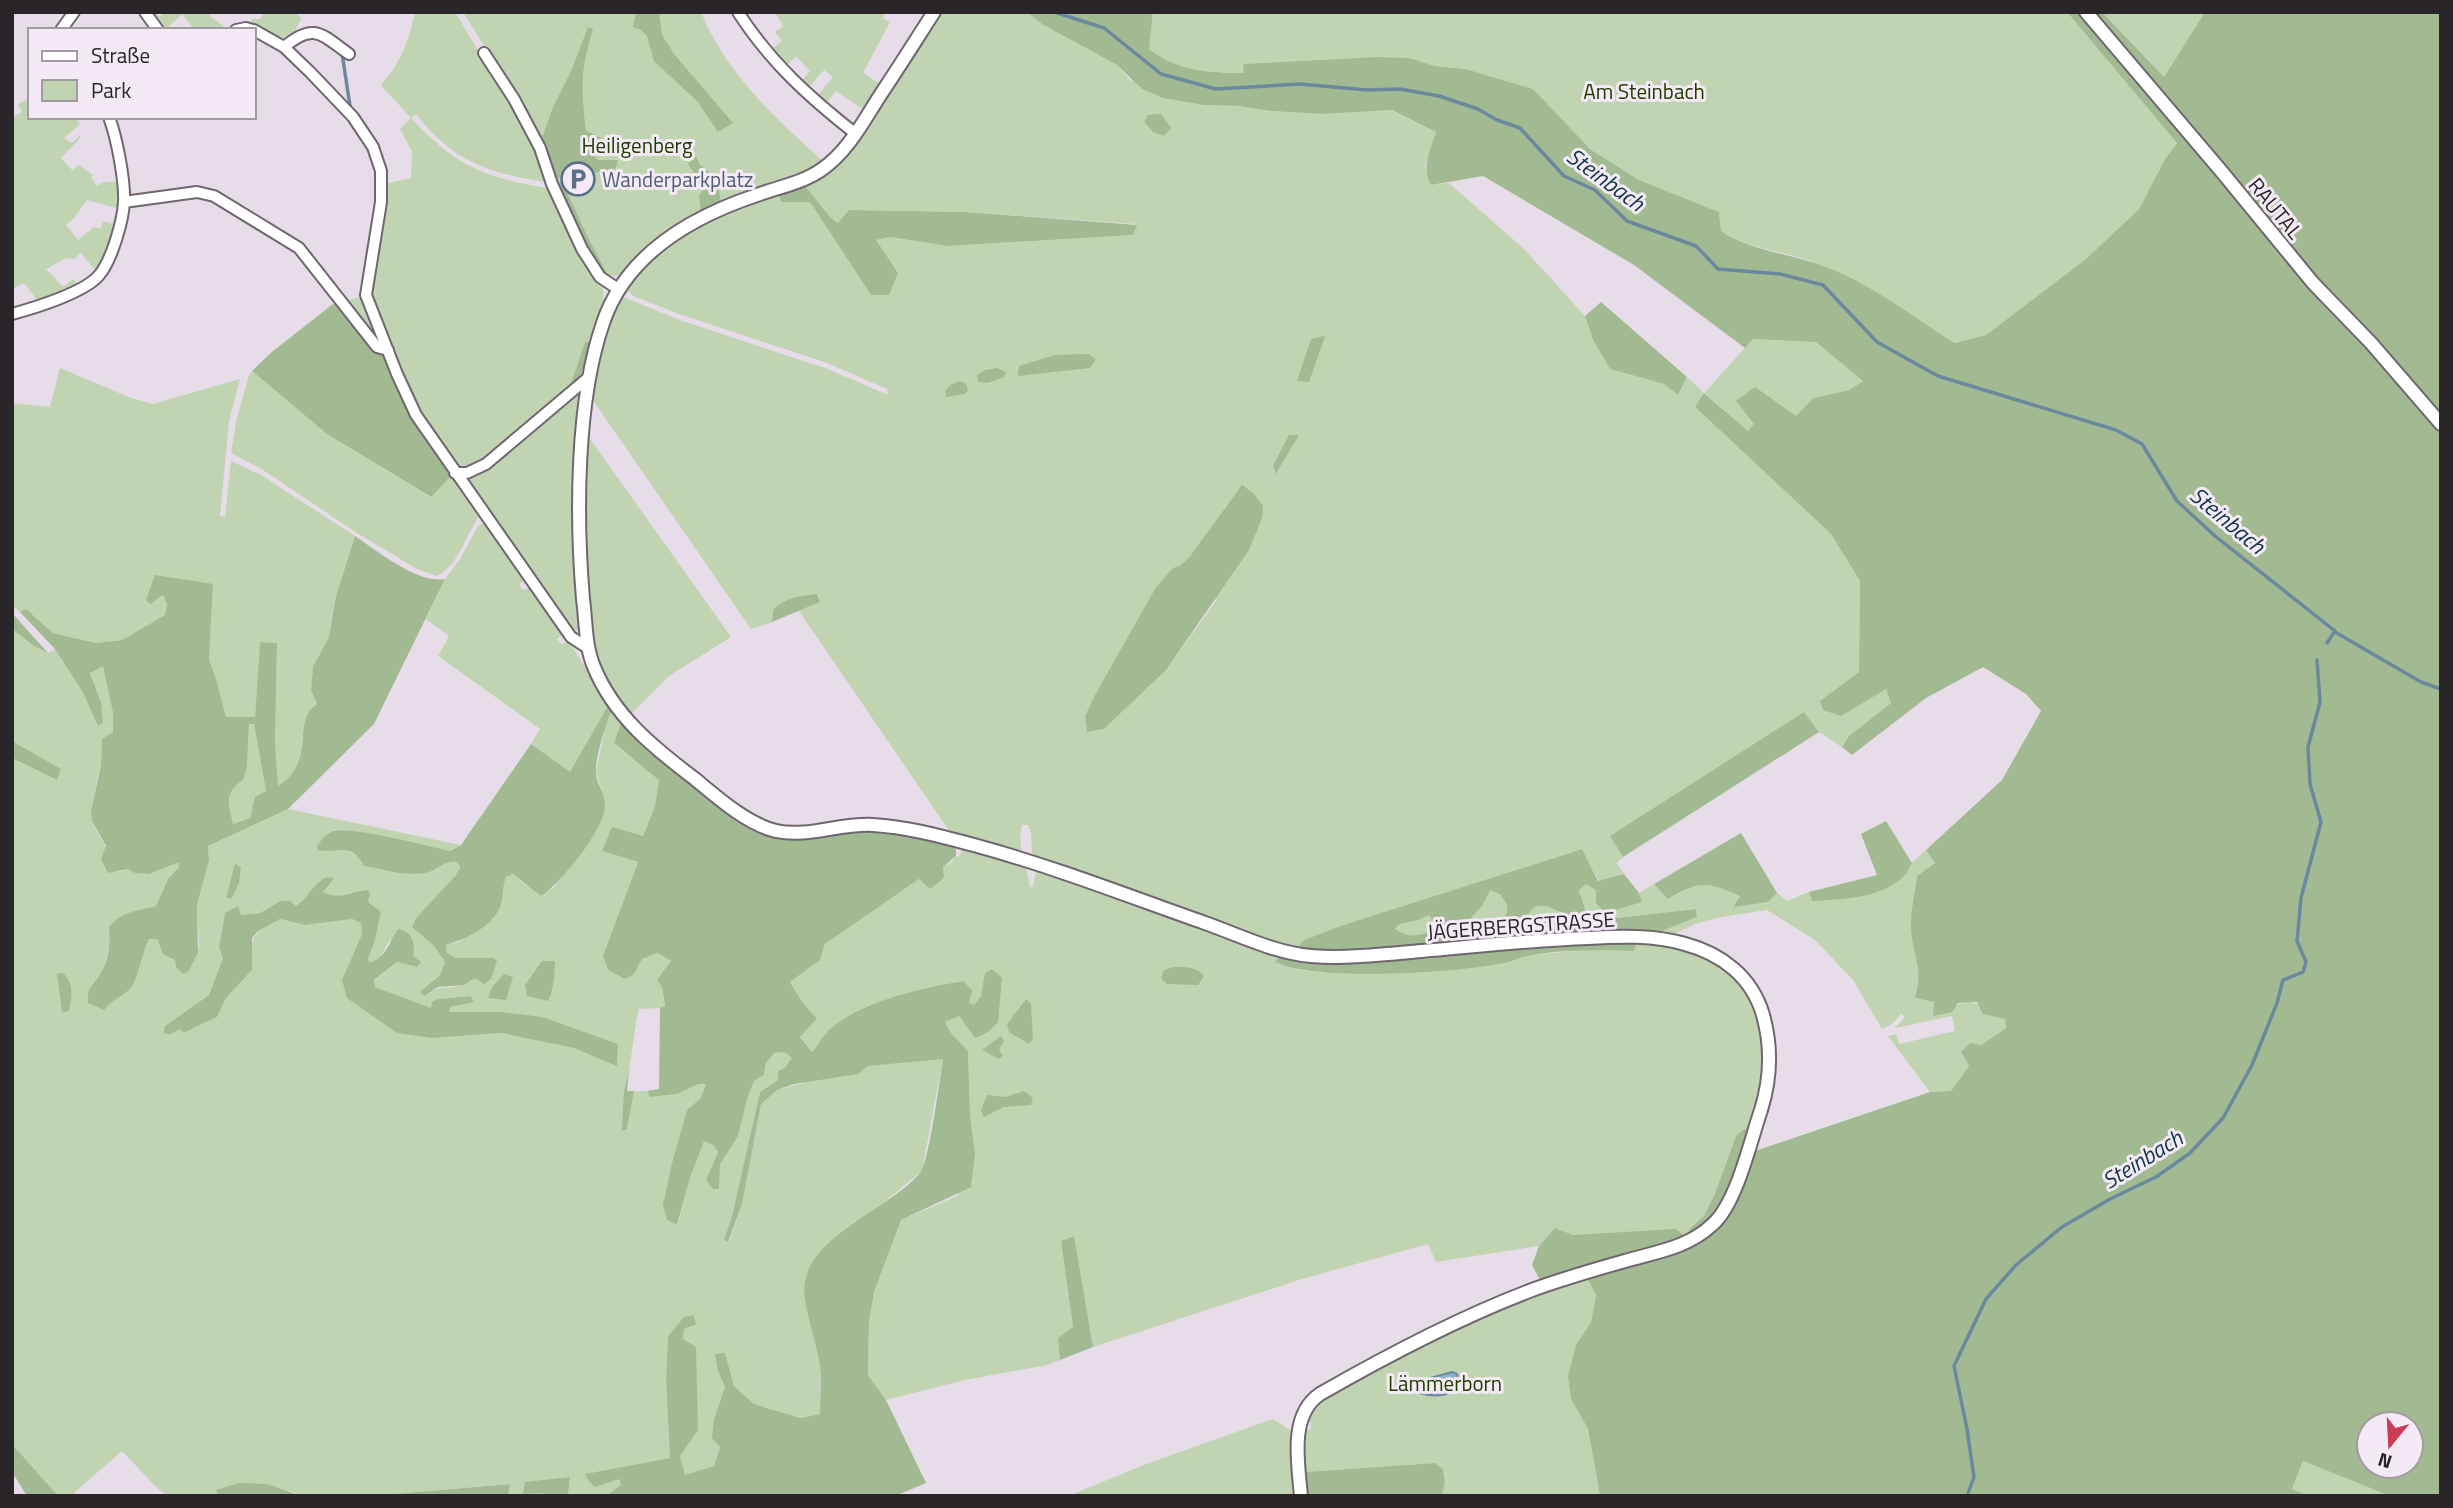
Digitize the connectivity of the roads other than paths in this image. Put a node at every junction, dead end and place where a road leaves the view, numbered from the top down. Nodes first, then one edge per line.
1 (74, 12) edge
2 (145, 12) edge
3 (738, 12) edge
4 (933, 12) edge
5 (2086, 12) edge
6 (62, 28) edge
7 (157, 28) edge
8 (256, 33) edge
9 (284, 47) junction
10 (484, 53) dead end
11 (349, 54) dead end
12 (110, 119) edge
13 (856, 134) junction
14 (124, 202) junction
15 (618, 289) junction
16 (12, 314) edge
17 (388, 350) junction
18 (589, 377) junction
19 (2441, 424) edge
20 (455, 472) junction
21 (588, 649) junction
22 (1301, 1496) edge

1 - 6 street
2 - 7 street
3 - 13 street
4 - 13 street, JÄGERBERGSTRASSE
5 - 19 street, RAUTAL
8 - 9 street, JÄGERBERGSTRASSE
9 - 11 street
9 - 17 street, JÄGERBERGSTRASSE
10 - 15 street
12 - 14 street
13 - 15 street, JÄGERBERGSTRASSE
14 - 16 street
14 - 17 street
15 - 18 street, JÄGERBERGSTRASSE
17 - 20 street, JÄGERBERGSTRASSE
18 - 20 street
18 - 21 street, JÄGERBERGSTRASSE
20 - 21 street, JÄGERBERGSTRASSE
21 - 22 street, JÄGERBERGSTRASSE

